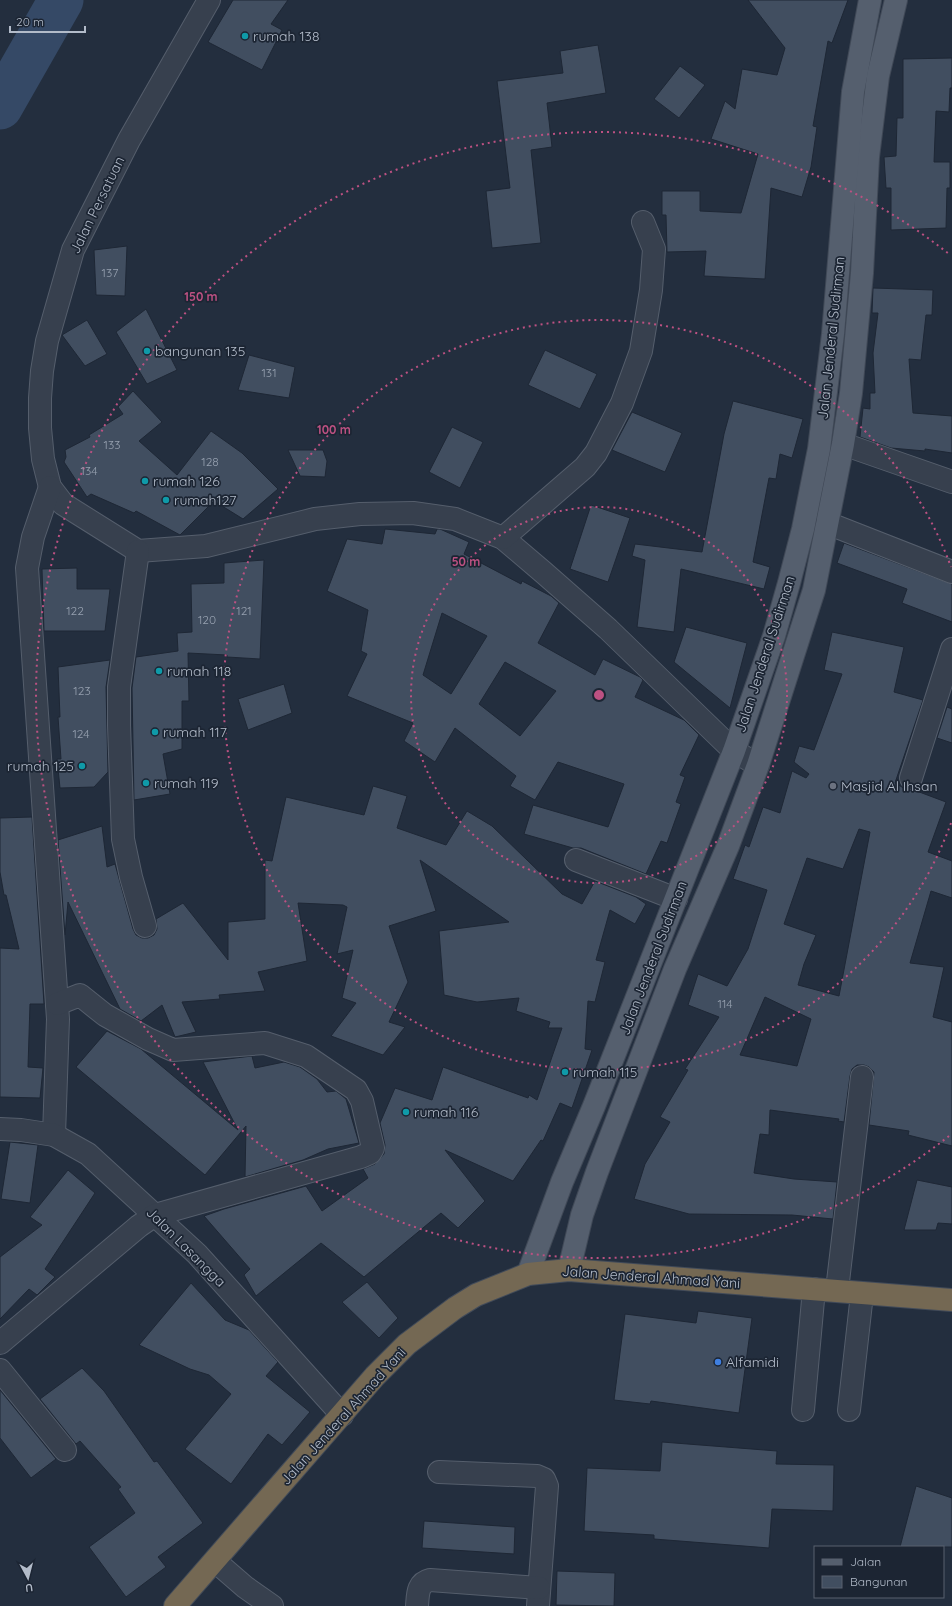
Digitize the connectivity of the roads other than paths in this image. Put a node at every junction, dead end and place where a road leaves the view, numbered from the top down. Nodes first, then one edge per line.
1 (209, 0) edge
2 (870, 0) edge
3 (896, 0) edge
4 (643, 222) dead end
5 (843, 444) junction
6 (952, 482) edge
7 (50, 486) junction
8 (827, 523) junction
9 (503, 538) junction
10 (138, 551) junction
11 (952, 572) edge
12 (786, 592) junction
13 (811, 600) junction
14 (952, 649) edge
15 (734, 751) junction
16 (758, 765) junction
17 (911, 778) dead end
18 (576, 860) dead end
19 (676, 899) junction
20 (145, 926) dead end
21 (57, 1004) junction
22 (862, 1077) dead end
23 (0, 1129) edge
24 (54, 1135) junction
25 (155, 1215) junction
26 (569, 1270) junction
27 (528, 1274) junction
28 (814, 1289) junction
29 (837, 1290) junction
30 (862, 1294) junction
31 (952, 1300) edge
32 (0, 1342) edge
33 (0, 1370) edge
34 (803, 1410) dead end
35 (848, 1410) dead end
36 (342, 1415) junction
37 (65, 1450) dead end
38 (439, 1472) dead end
39 (215, 1561) junction
40 (539, 1597) edge
41 (175, 1606) edge
42 (272, 1606) edge
43 (417, 1606) edge

1 - 7 street, Jalan Persatuan
2 - 12 main road, Jalan Jenderal Sudirman
3 - 5 main road, Jalan Jenderal Sudirman
4 - 9 street
5 - 6 street
5 - 8 main road, Jalan Jenderal Sudirman
7 - 10 street
7 - 21 street
8 - 11 street
8 - 13 main road, Jalan Jenderal Sudirman
9 - 10 street
9 - 15 street
10 - 20 street
12 - 13 main road
12 - 15 main road, Jalan Jenderal Sudirman
13 - 16 main road, Jalan Jenderal Sudirman
14 - 17 street
15 - 16 street
15 - 19 main road, Jalan Jenderal Sudirman
16 - 26 main road, Jalan Jenderal Sudirman
18 - 19 street
19 - 27 main road, Jalan Jenderal Sudirman
21 - 24 street
21 - 25 street
22 - 29 street
23 - 24 street, Jalan Lasangga
24 - 25 street, Jalan Lasangga
25 - 32 street
25 - 36 street, Jalan Lasangga
26 - 27 highway, Jalan Jenderal Ahmad Yani
26 - 28 highway, Jalan Jenderal Ahmad Yani
27 - 36 highway, Jalan Jenderal Ahmad Yani
28 - 29 highway, Jalan Jenderal Ahmad Yani
28 - 34 street
29 - 30 highway, Jalan Jenderal Ahmad Yani
30 - 31 highway, Jalan Jenderal Ahmad Yani
30 - 35 street
33 - 37 street
36 - 39 highway, Jalan Jenderal Ahmad Yani
38 - 40 street
39 - 41 highway, Jalan Jenderal Ahmad Yani
39 - 42 street
40 - 43 street

